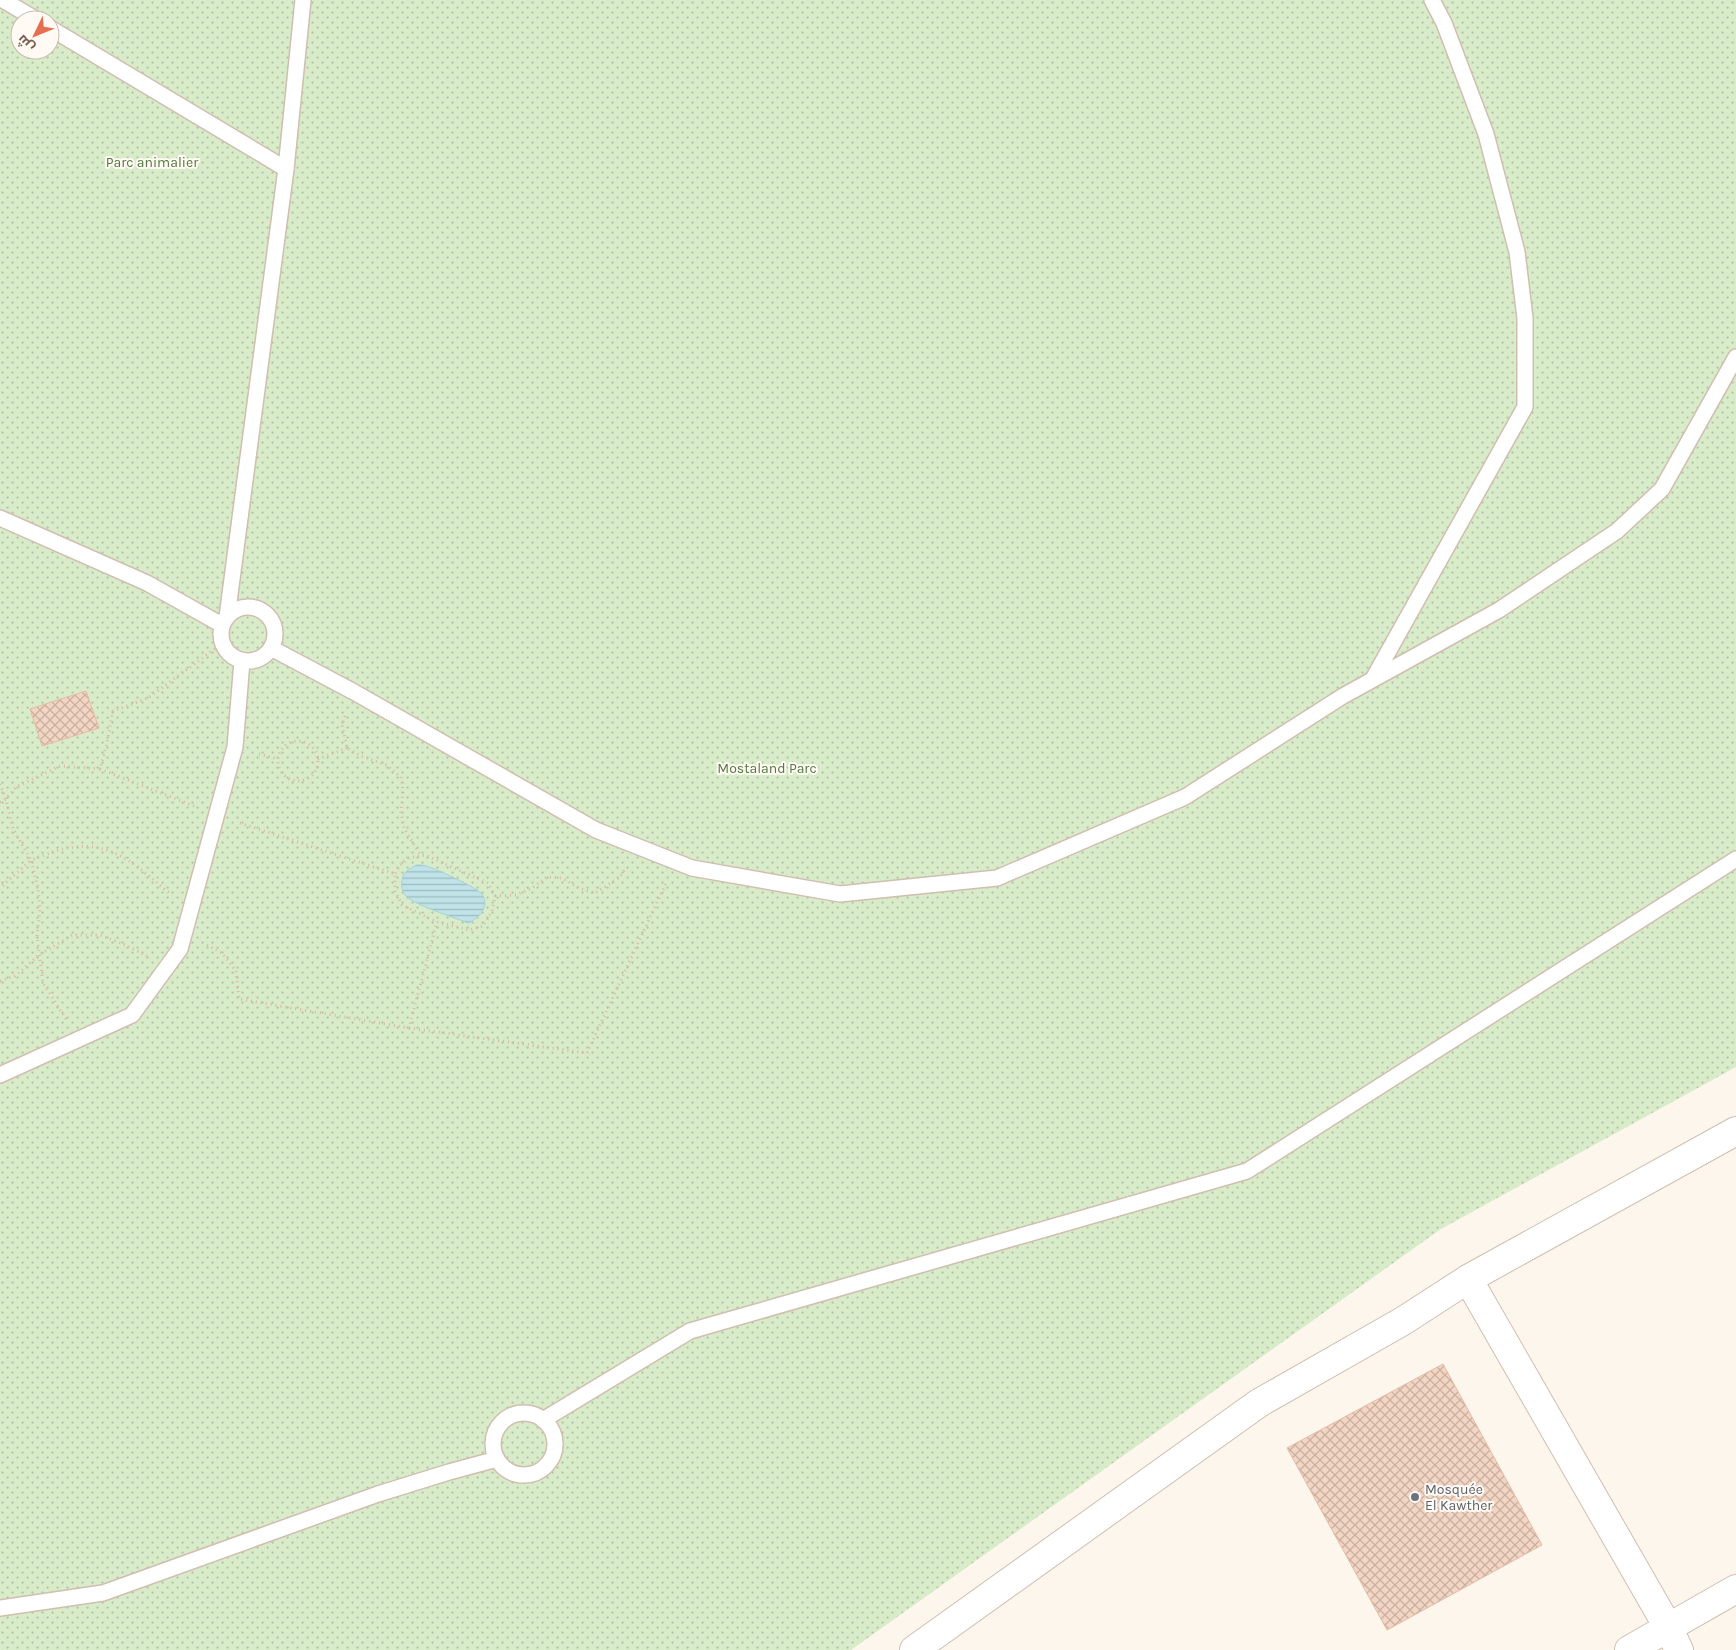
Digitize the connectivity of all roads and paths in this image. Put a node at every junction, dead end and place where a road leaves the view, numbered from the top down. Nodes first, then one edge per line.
1 (3, 0) edge
2 (303, 0) edge
3 (1432, 0) edge
4 (20, 10) edge
5 (60, 34) edge
6 (286, 168) junction
7 (1736, 357) edge
8 (0, 518) edge
9 (224, 621) junction
10 (222, 643) junction
11 (271, 648) junction
12 (242, 661) junction
13 (1373, 679) junction
14 (354, 692) junction
15 (347, 748) junction
16 (318, 759) junction
17 (100, 769) junction
18 (0, 784) edge
19 (6, 799) junction
20 (0, 802) edge
21 (217, 815) junction
22 (639, 847) junction
23 (421, 856) junction
24 (31, 860) junction
25 (1736, 860) edge
26 (676, 862) junction
27 (395, 874) junction
28 (0, 888) edge
29 (495, 896) junction
30 (191, 910) junction
31 (437, 922) junction
32 (184, 934) junction
33 (39, 955) junction
34 (167, 966) junction
35 (0, 981) edge
36 (409, 1028) junction
37 (81, 1039) junction
38 (0, 1075) edge
39 (1732, 1143) edge
40 (1468, 1279) junction
41 (543, 1420) junction
42 (497, 1459) junction
43 (1736, 1589) edge
44 (0, 1608) edge
45 (1673, 1638) edge
46 (914, 1650) edge
47 (1629, 1650) edge

1 - 4 lane
2 - 6 lane
3 - 13 lane
5 - 6 lane
6 - 9 lane
7 - 13 lane
8 - 9 lane
9 - 10 lane
9 - 11 lane
10 - 12 lane
10 - 17 path
11 - 12 lane
11 - 14 lane
12 - 21 lane
13 - 26 lane
14 - 15 path
14 - 22 lane
15 - 16 path
15 - 23 path
16 - 16 path
17 - 19 path
17 - 21 path
18 - 19 path
19 - 20 path
19 - 24 path
21 - 27 path
21 - 30 lane
22 - 26 lane
22 - 29 path
23 - 27 path
23 - 29 path
24 - 28 path
24 - 30 path
24 - 33 path
25 - 41 lane
26 - 36 path
27 - 31 path
29 - 31 path
30 - 32 lane
31 - 36 path
32 - 34 lane
32 - 36 path
33 - 34 path
33 - 35 path
33 - 37 path
34 - 37 lane
37 - 38 lane
39 - 40 street
40 - 45 street
40 - 46 street
41 - 42 lane
41 - 42 lane
42 - 44 lane
43 - 45 street
45 - 47 street

